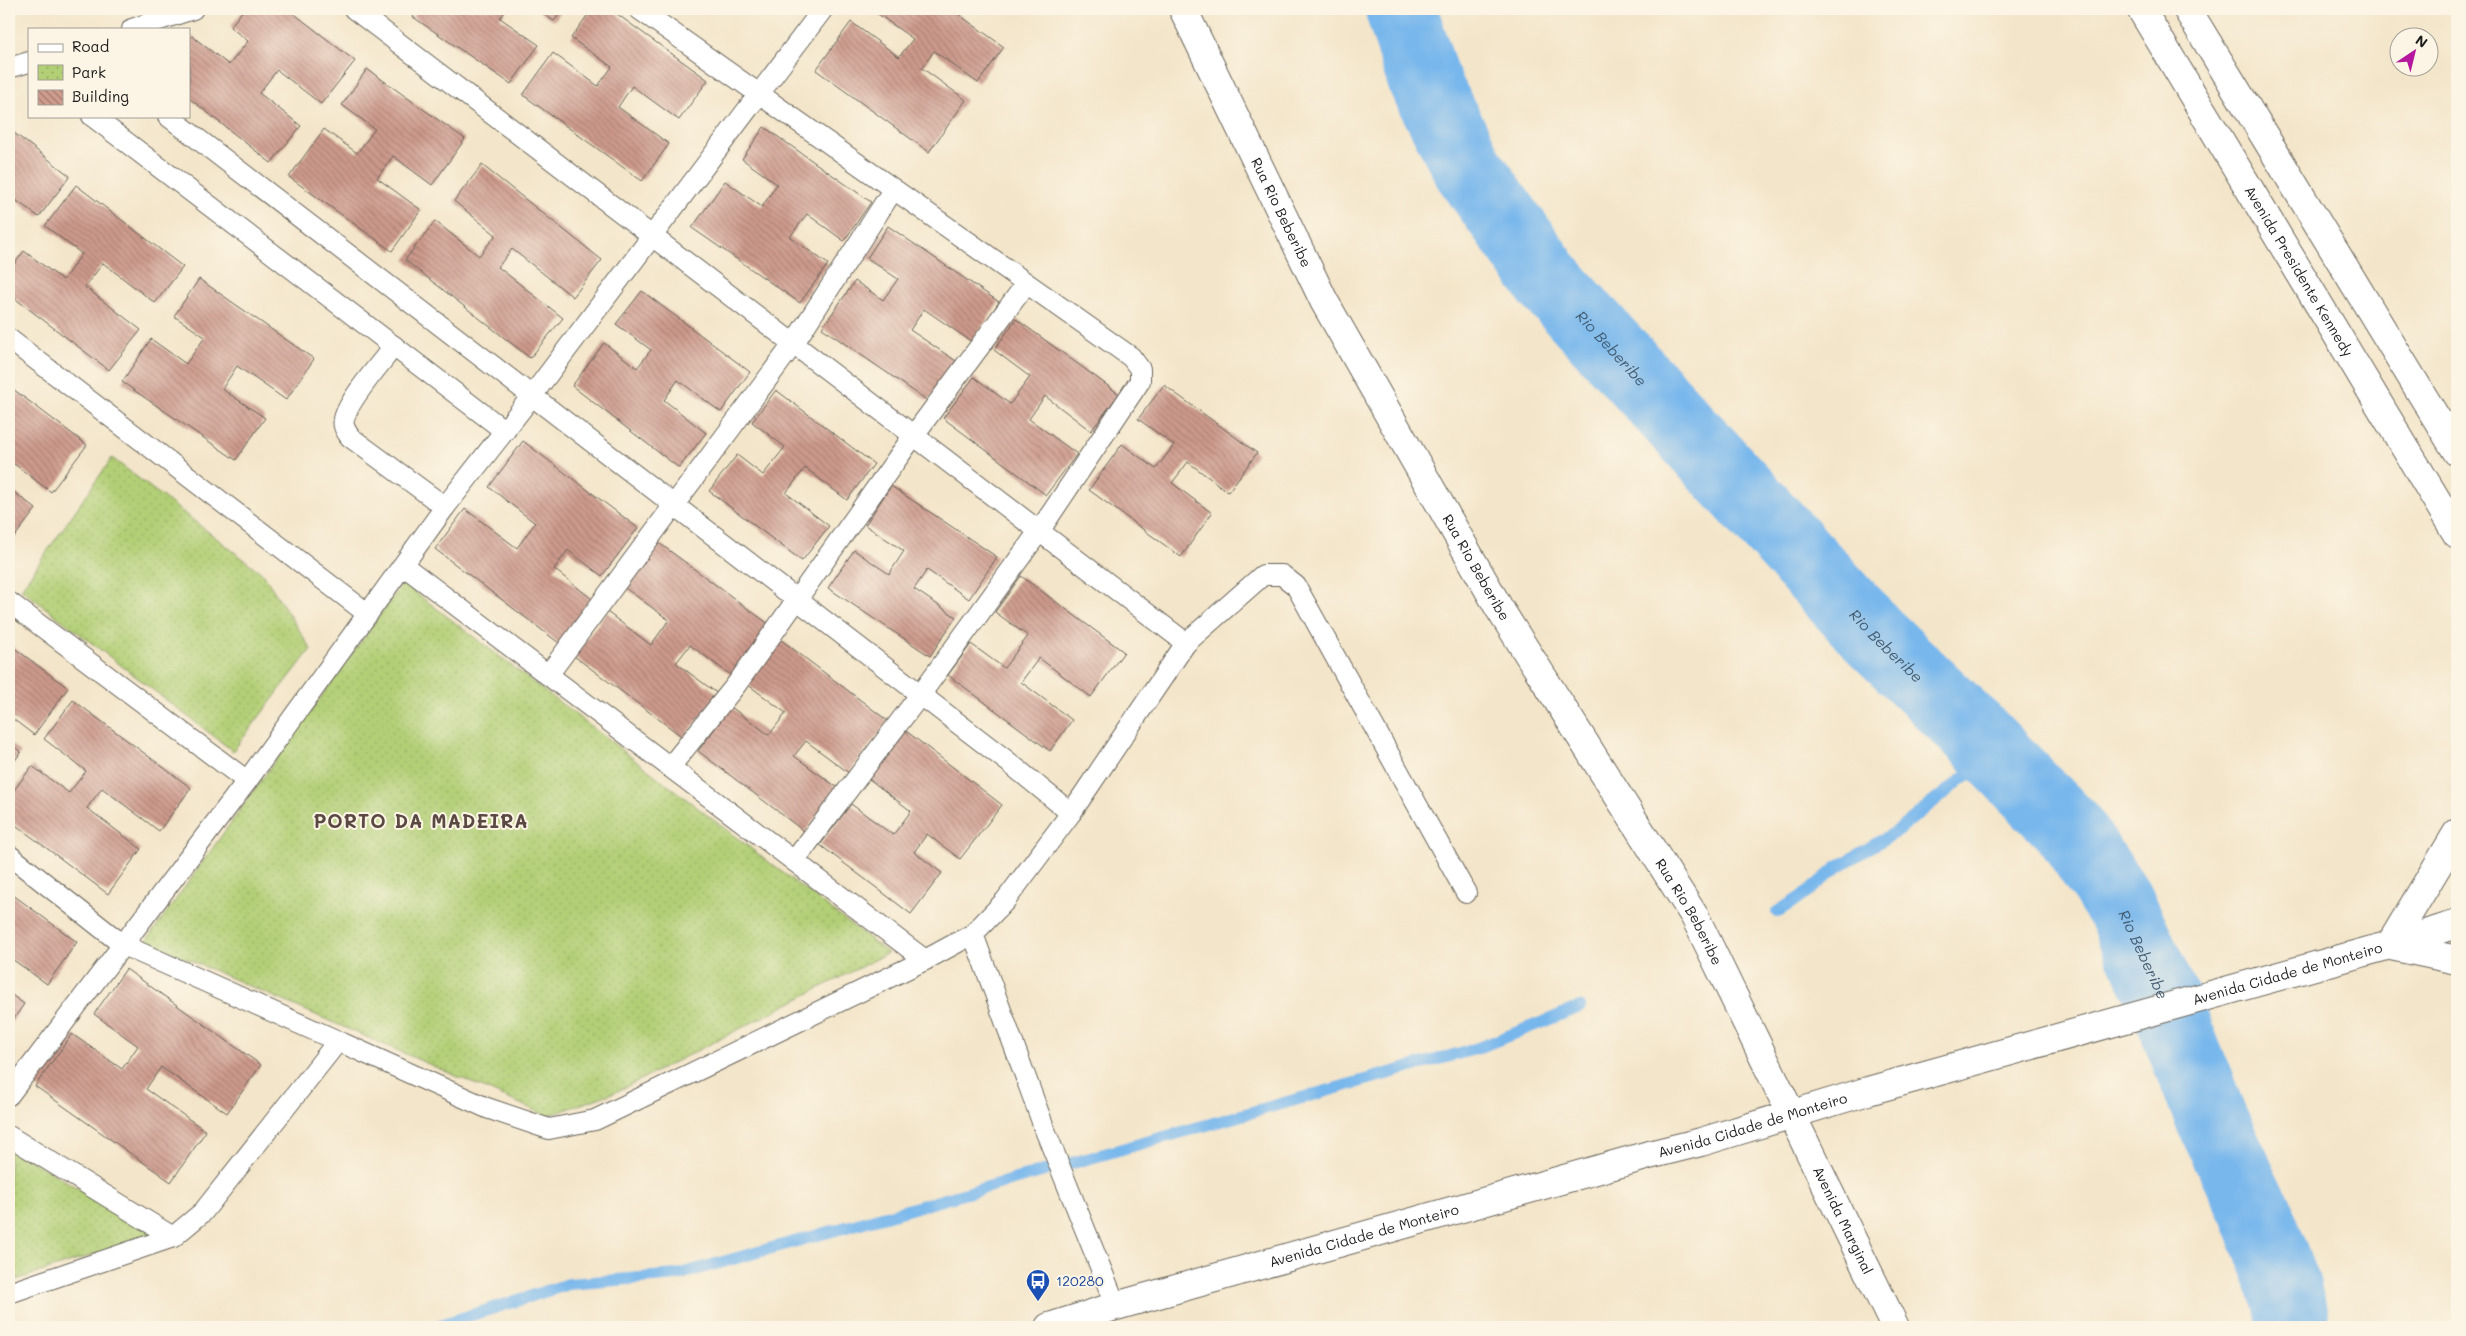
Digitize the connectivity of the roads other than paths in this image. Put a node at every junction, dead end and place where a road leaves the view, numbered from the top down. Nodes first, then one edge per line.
1 (193, 9) edge
2 (354, 9) edge
3 (639, 9) edge
4 (823, 9) edge
5 (1183, 9) edge
6 (2141, 9) edge
7 (2187, 9) edge
8 (135, 28) edge
9 (759, 94) junction
10 (95, 118) edge
11 (171, 118) edge
12 (893, 190) junction
13 (653, 236) junction
14 (1026, 284) junction
15 (9, 338) edge
16 (794, 343) junction
17 (394, 346) junction
18 (531, 397) junction
19 (505, 431) junction
20 (914, 435) junction
21 (2457, 452) edge
22 (672, 505) junction
23 (445, 507) junction
24 (1040, 530) junction
25 (2457, 534) edge
26 (404, 566) junction
27 (798, 601) junction
28 (9, 602) edge
29 (368, 614) junction
30 (1186, 643) junction
31 (548, 674) junction
32 (920, 695) junction
33 (670, 767) junction
34 (247, 781) junction
35 (1071, 813) junction
36 (2457, 833) edge
37 (9, 855) edge
38 (794, 861) junction
39 (1466, 893) dead end
40 (2457, 924) edge
41 (973, 934) junction
42 (123, 945) junction
43 (2390, 945) junction
44 (925, 960) junction
45 (2457, 960) edge
46 (338, 1040) junction
47 (9, 1095) edge
48 (1789, 1114) junction
49 (9, 1136) edge
50 (173, 1237) junction
51 (9, 1293) edge
52 (1116, 1306) junction
53 (1049, 1327) edge
54 (1895, 1327) edge

1 - 8 lane
2 - 13 lane
3 - 9 lane
4 - 9 lane
5 - 48 main road, Rua Rio Beberibe
6 - 25 main road, Avenida Presidente Kennedy
7 - 21 main road
9 - 12 lane
9 - 13 lane
10 - 17 lane
11 - 18 lane
12 - 14 lane
12 - 16 lane
13 - 16 lane
13 - 18 lane
14 - 20 lane
14 - 24 lane
15 - 29 lane
16 - 20 lane
16 - 22 lane
17 - 19 lane
17 - 23 lane
18 - 19 lane
18 - 22 lane
19 - 23 lane
20 - 24 lane
20 - 27 lane
22 - 27 lane
22 - 31 lane
23 - 26 lane
24 - 30 lane
24 - 32 lane
26 - 29 lane
26 - 31 lane
27 - 32 lane
27 - 33 lane
28 - 34 lane
29 - 34 lane
30 - 35 lane
30 - 39 lane
31 - 33 lane
32 - 35 lane
32 - 38 lane
33 - 38 lane
34 - 42 lane
35 - 41 lane
36 - 43 main road
37 - 42 lane
38 - 44 lane
40 - 43 main road, Avenida Cidade de Monteiro
41 - 44 lane
41 - 52 lane
42 - 46 lane
42 - 47 lane
43 - 45 main road
43 - 48 main road, Avenida Cidade de Monteiro
44 - 46 lane
46 - 50 lane
48 - 52 main road, Avenida Cidade de Monteiro
48 - 54 main road, Avenida Marginal
49 - 50 lane
50 - 51 lane
52 - 53 main road, Avenida Cidade de Monteiro

